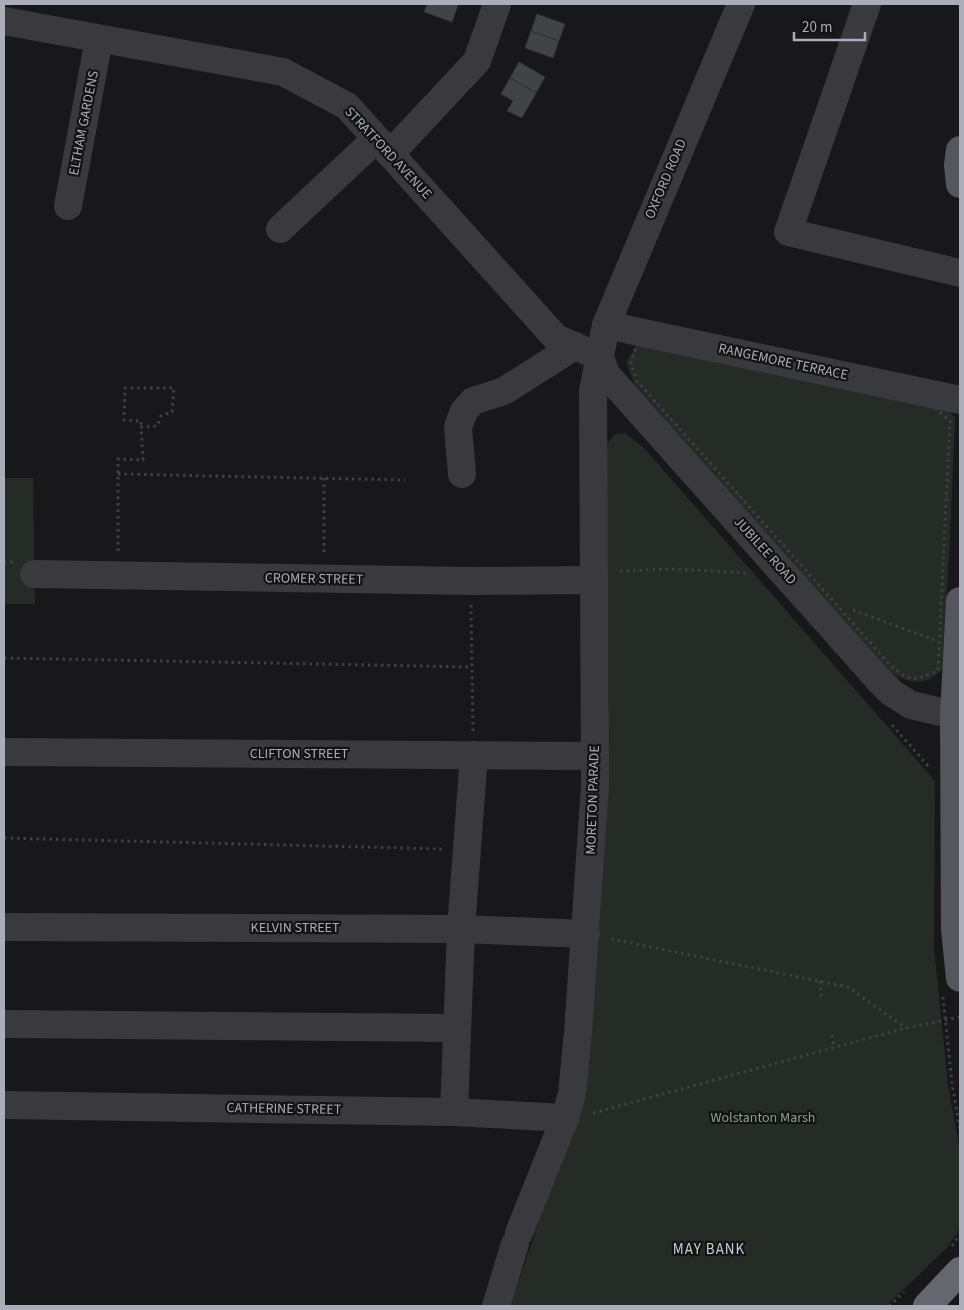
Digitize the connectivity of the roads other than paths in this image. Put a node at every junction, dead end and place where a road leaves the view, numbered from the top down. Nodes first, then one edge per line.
1 (497, 4) edge
2 (741, 4) edge
3 (867, 4) edge
4 (4, 21) edge
5 (99, 39) junction
6 (383, 147) junction
7 (960, 150) edge
8 (960, 184) edge
9 (68, 206) dead end
10 (280, 229) dead end
11 (960, 273) edge
12 (606, 325) junction
13 (575, 346) junction
14 (600, 356) junction
15 (960, 400) edge
16 (462, 474) dead end
17 (34, 574) dead end
18 (594, 580) junction
19 (960, 601) edge
20 (954, 715) junction
21 (4, 752) edge
22 (474, 754) junction
23 (595, 771) junction
24 (4, 927) edge
25 (460, 930) junction
26 (586, 934) junction
27 (951, 986) edge
28 (4, 1024) edge
29 (457, 1028) junction
30 (4, 1105) edge
31 (454, 1112) junction
32 (565, 1118) junction
33 (960, 1271) edge
34 (496, 1306) edge
35 (927, 1306) edge

1 - 6 street
2 - 12 street, OXFORD ROAD
3 - 11 street
4 - 5 street, STRATFORD AVENUE
5 - 6 street, STRATFORD AVENUE
5 - 9 street, ELTHAM GARDENS
6 - 10 street
6 - 13 street, STRATFORD AVENUE
7 - 8 main road
12 - 14 street, OXFORD ROAD
12 - 15 street, RANGEMORE TERRACE
13 - 14 street, STRATFORD AVENUE
13 - 16 street
14 - 18 street, MORETON PARADE
14 - 20 street, JUBILEE ROAD
17 - 18 street, CROMER STREET
18 - 23 street, MORETON PARADE
19 - 20 main road
20 - 27 main road
21 - 22 street, CLIFTON STREET
22 - 23 street, CLIFTON STREET
22 - 25 street
23 - 26 street, MORETON PARADE
24 - 25 street, KELVIN STREET
25 - 26 street, KELVIN STREET
25 - 29 street
26 - 32 street, MORETON PARADE
28 - 29 street
29 - 31 street
30 - 31 street, CATHERINE STREET
31 - 32 street, CATHERINE STREET
32 - 34 street, MORETON PARADE
33 - 35 highway

